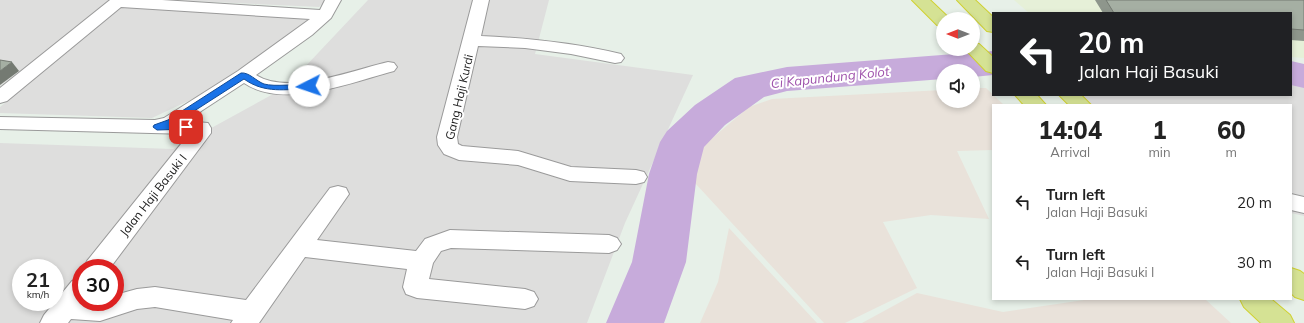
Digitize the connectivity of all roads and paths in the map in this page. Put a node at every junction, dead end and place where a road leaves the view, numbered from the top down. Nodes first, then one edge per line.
1 (481, 0) edge
2 (920, 0) edge
3 (965, 0) edge
4 (118, 1) edge
5 (329, 8) edge
6 (936, 15) edge
7 (992, 26) edge
8 (472, 41) junction
9 (980, 54) edge
10 (615, 58) dead end
11 (992, 65) edge
12 (388, 67) dead end
13 (244, 75) junction
14 (1070, 96) edge
15 (0, 97) edge
16 (1080, 104) edge
17 (3, 126) edge
18 (157, 127) junction
19 (636, 178) dead end
20 (338, 194) dead end
21 (1292, 202) edge
22 (1304, 205) edge
23 (609, 244) dead end
24 (300, 248) junction
25 (103, 259) edge
26 (422, 261) junction
27 (1292, 279) edge
28 (1304, 289) edge
29 (72, 299) edge
30 (525, 299) dead end
31 (1254, 300) edge
32 (59, 316) edge
33 (248, 317) edge
34 (1280, 323) edge

1 - 8 street, Gang Haji Kurdi
2 - 6 highway
3 - 7 highway
4 - 5 street
4 - 15 street
5 - 13 street
8 - 10 street
8 - 19 street, Gang Haji Kurdi
9 - 11 highway
12 - 13 street
13 - 18 street
14 - 16 highway
17 - 18 street, Jalan Haji Basuki I
18 - 25 street, Jalan Haji Basuki I
20 - 24 street
21 - 22 street
23 - 26 street
24 - 26 street
24 - 33 street
26 - 30 street
27 - 28 highway
29 - 32 street
31 - 34 highway
32 - 33 street

